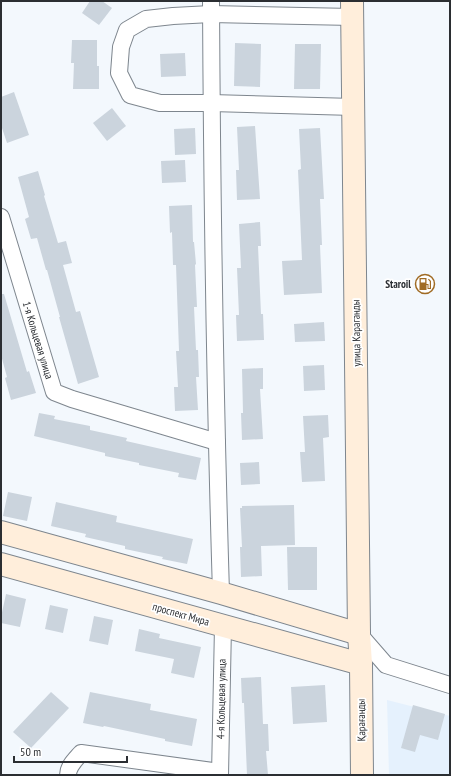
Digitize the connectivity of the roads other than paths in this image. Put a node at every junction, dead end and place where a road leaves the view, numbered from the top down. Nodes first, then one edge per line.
1 (211, 8) edge
2 (353, 9) edge
3 (211, 103) junction
4 (354, 107) junction
5 (1, 217) edge
6 (217, 442) junction
7 (1, 532) edge
8 (1, 564) edge
9 (221, 593) junction
10 (223, 626) junction
11 (359, 634) junction
12 (361, 664) junction
13 (386, 665) junction
14 (450, 685) edge
15 (220, 774) edge
16 (68, 775) edge
17 (362, 775) edge

1 - 2 street
1 - 3 street
1 - 3 street
2 - 4 main road, улица Караганды
3 - 4 street
3 - 6 street
4 - 11 main road, улица Караганды
5 - 6 street, 1-я Кольцевая улица
6 - 9 street
7 - 9 main road
8 - 10 main road, проспект Мира
9 - 11 main road
10 - 12 main road, проспект Мира
10 - 15 street, 4-я Кольцевая улица
11 - 12 main road, улица Караганды
11 - 13 street
12 - 13 street
12 - 17 main road, Қарағанды
13 - 14 street
15 - 16 street, 4-я Кольцевая улица

